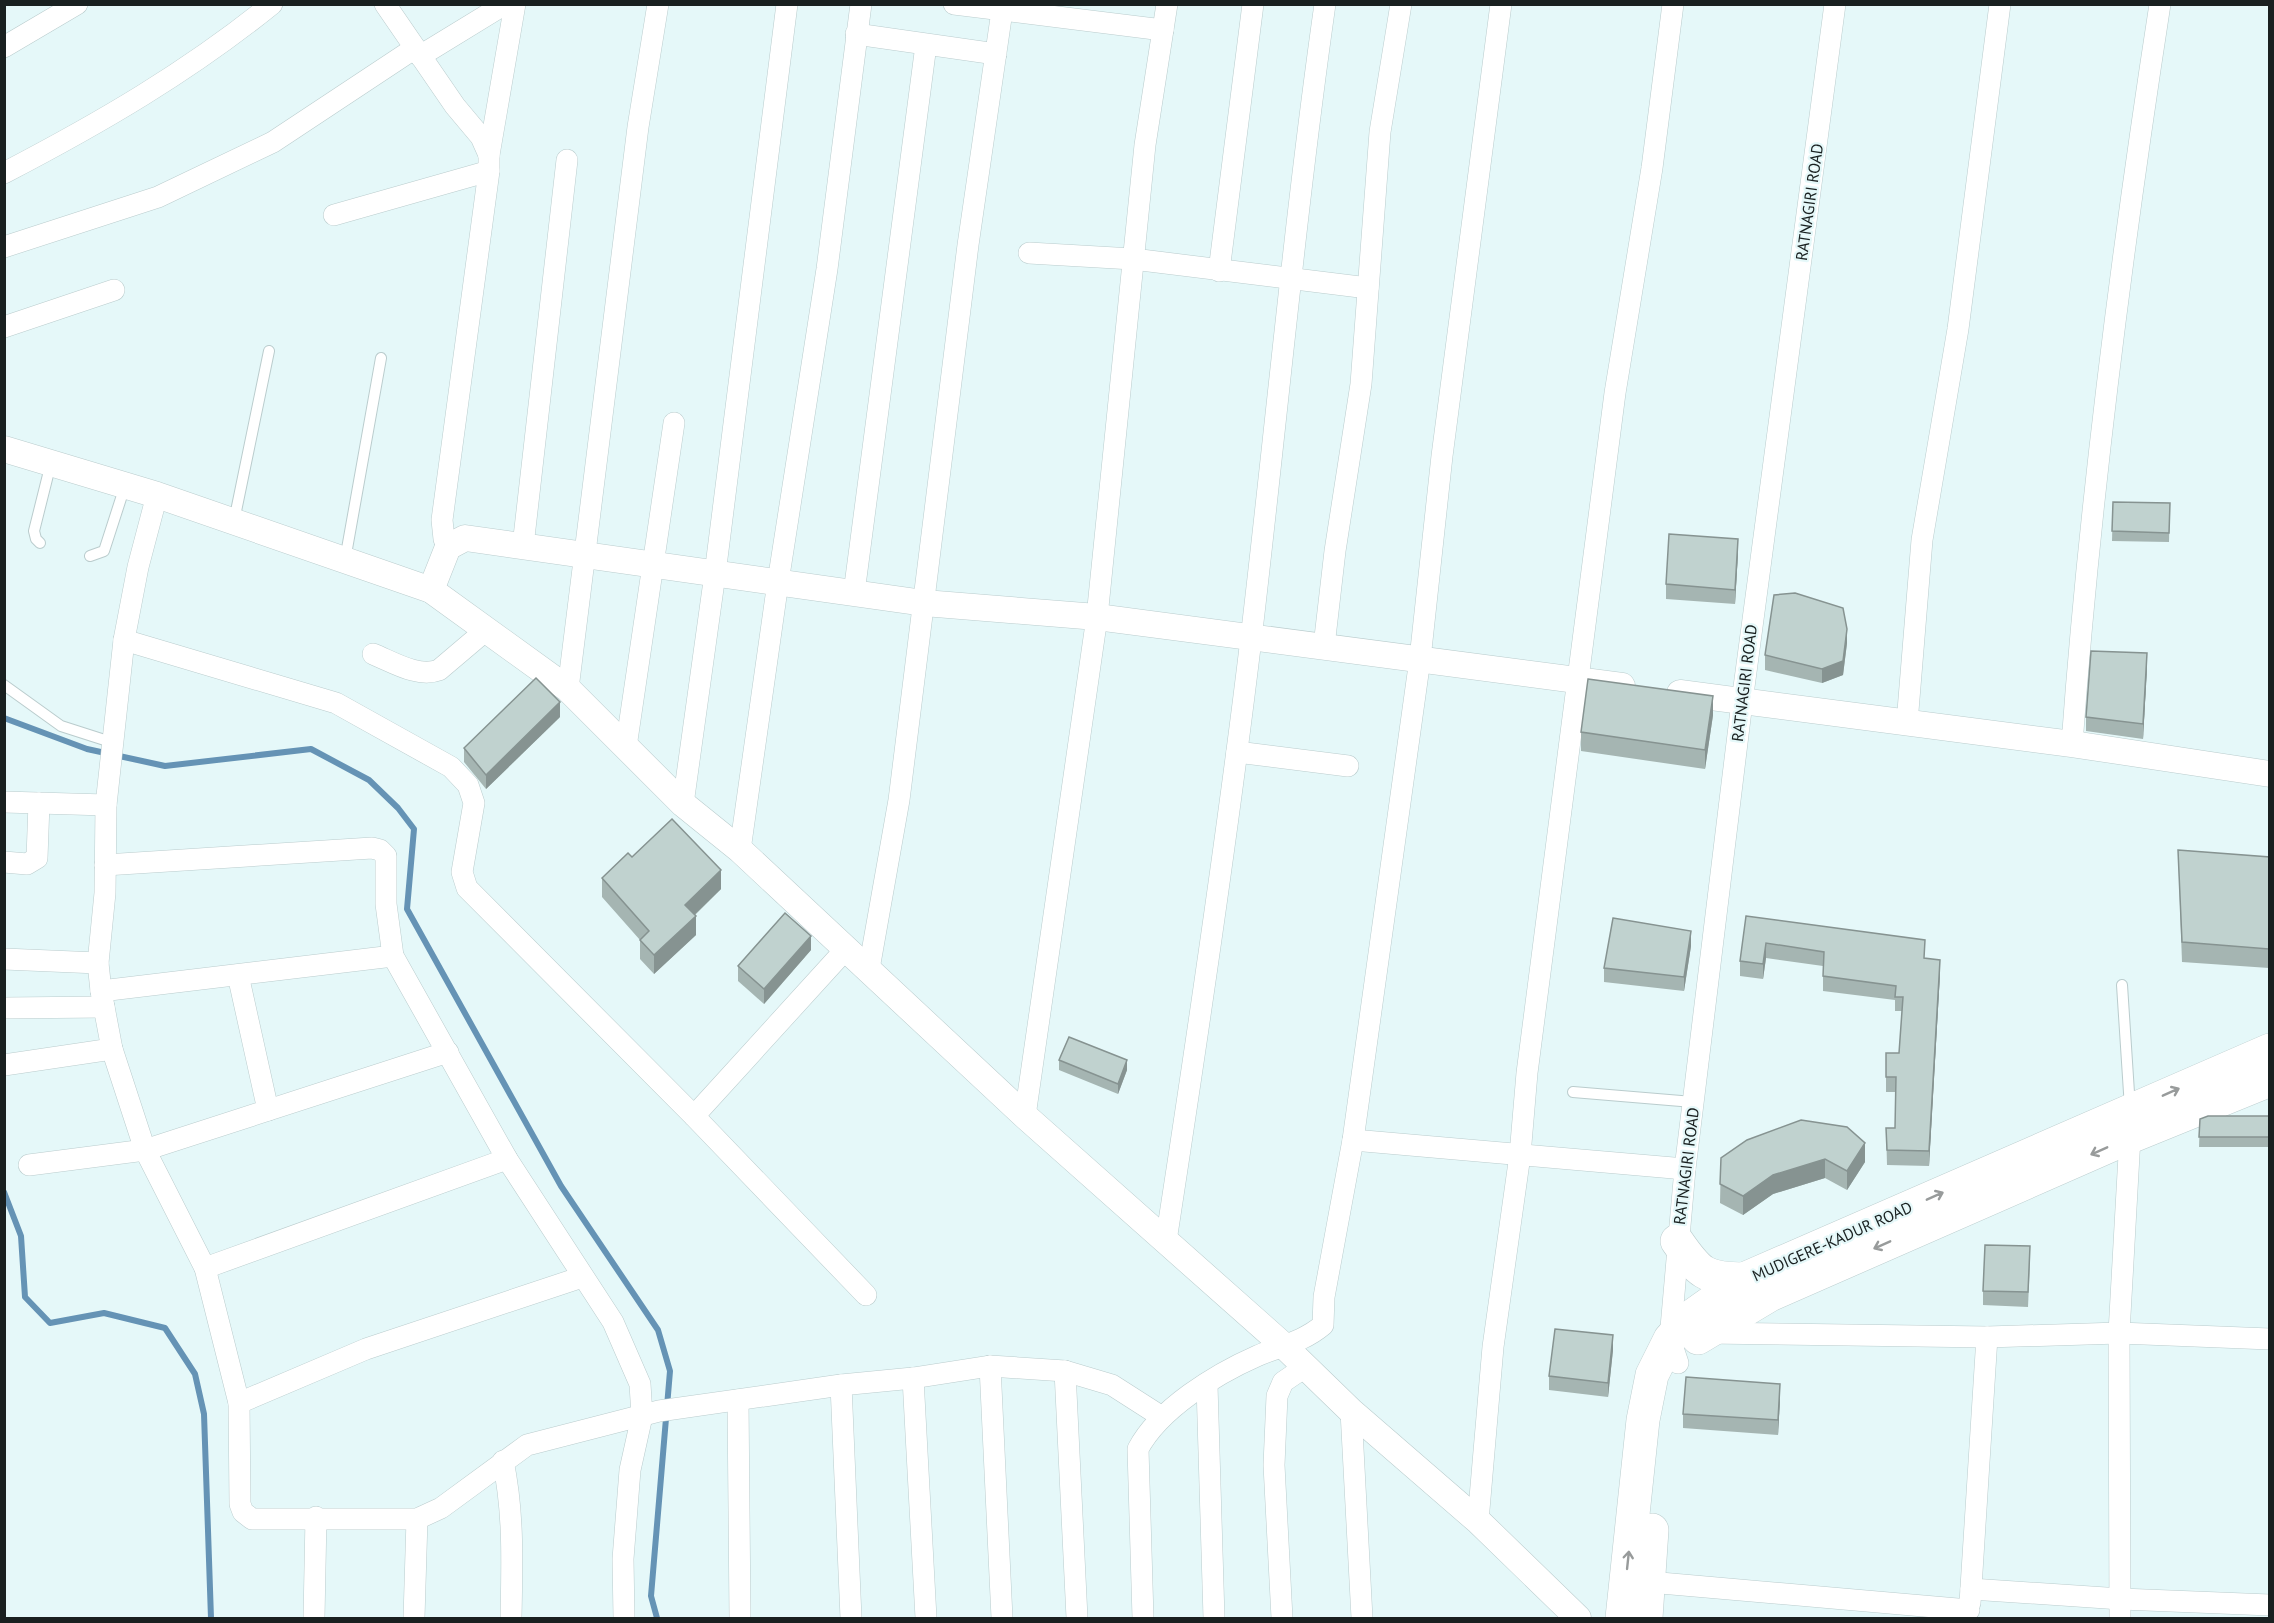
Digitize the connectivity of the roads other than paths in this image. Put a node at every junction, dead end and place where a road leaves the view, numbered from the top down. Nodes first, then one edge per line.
1 (77, 4) edge
2 (272, 4) edge
3 (385, 4) edge
4 (505, 4) edge
5 (515, 4) edge
6 (658, 4) edge
7 (788, 4) edge
8 (861, 4) edge
9 (954, 4) edge
10 (1167, 4) edge
11 (1253, 4) edge
12 (1325, 4) edge
13 (1401, 4) edge
14 (1501, 4) edge
15 (1673, 4) edge
16 (1835, 4) edge
17 (2000, 4) edge
18 (2160, 4) edge
19 (1002, 11) junction
20 (1163, 30) junction
21 (856, 34) junction
22 (926, 45) junction
23 (4, 47) edge
24 (418, 52) junction
25 (996, 54) junction
26 (567, 160) dead end
27 (489, 163) junction
28 (4, 173) edge
29 (334, 215) dead end
30 (4, 247) edge
31 (1029, 253) dead end
32 (1133, 259) junction
33 (1219, 271) junction
34 (1290, 280) junction
35 (1368, 288) junction
36 (114, 290) dead end
37 (4, 327) edge
38 (269, 351) dead end
39 (381, 358) dead end
40 (674, 423) dead end
41 (4, 449) edge
42 (51, 463) junction
43 (125, 485) junction
44 (157, 495) junction
45 (234, 522) junction
46 (40, 543) dead end
47 (523, 546) junction
48 (448, 547) junction
49 (584, 555) junction
50 (90, 556) dead end
51 (345, 561) junction
52 (654, 565) junction
53 (715, 574) junction
54 (778, 582) junction
55 (431, 590) junction
56 (854, 593) junction
57 (924, 603) junction
58 (1097, 617) junction
59 (485, 631) junction
60 (1251, 637) junction
61 (124, 640) junction
62 (1324, 646) junction
63 (373, 654) dead end
64 (1420, 659) junction
65 (1577, 680) junction
66 (4, 685) edge
67 (568, 689) junction
68 (1742, 702) junction
69 (1906, 723) junction
70 (2072, 744) junction
71 (626, 747) junction
72 (1237, 752) junction
73 (113, 756) junction
74 (1348, 766) dead end
75 (2270, 774) edge
76 (4, 802) edge
77 (39, 803) junction
78 (683, 804) junction
79 (106, 805) junction
80 (740, 850) junction
81 (4, 862) edge
82 (105, 865) junction
83 (845, 950) junction
84 (393, 956) junction
85 (4, 959) edge
86 (98, 963) junction
87 (869, 969) junction
88 (238, 975) junction
89 (2122, 985) dead end
90 (103, 999) junction
91 (4, 1008) edge
92 (112, 1049) junction
93 (2270, 1050) edge
94 (448, 1052) junction
95 (4, 1065) edge
96 (2270, 1080) edge
97 (1573, 1092) dead end
98 (1693, 1102) junction
99 (268, 1110) junction
100 (694, 1116) junction
101 (1025, 1116) junction
102 (2130, 1124) junction
103 (1353, 1140) junction
104 (145, 1150) junction
105 (1520, 1155) junction
106 (507, 1159) junction
107 (29, 1165) dead end
108 (1685, 1169) junction
109 (1166, 1240) junction
110 (1677, 1241) junction
111 (205, 1268) junction
112 (582, 1277) junction
113 (1744, 1279) junction
114 (866, 1295) dead end
115 (1702, 1333) junction
116 (2119, 1333) junction
117 (1987, 1337) junction
118 (2270, 1339) edge
119 (1283, 1346) junction
120 (1674, 1351) junction
121 (990, 1366) junction
122 (1305, 1367) junction
123 (1065, 1371) junction
124 (913, 1378) junction
125 (841, 1385) junction
126 (1207, 1385) junction
127 (738, 1400) junction
128 (239, 1403) junction
129 (1351, 1411) junction
130 (650, 1413) junction
131 (1162, 1417) junction
132 (503, 1461) junction
133 (316, 1517) junction
134 (417, 1519) junction
135 (1478, 1521) junction
136 (1649, 1582) junction
137 (1971, 1589) junction
138 (2270, 1605) edge
139 (2121, 1609) edge
140 (1969, 1614) edge
141 (314, 1618) edge
142 (414, 1618) edge
143 (512, 1618) edge
144 (624, 1618) edge
145 (740, 1618) edge
146 (851, 1618) edge
147 (926, 1618) edge
148 (1002, 1618) edge
149 (1077, 1618) edge
150 (1143, 1618) edge
151 (1214, 1618) edge
152 (1282, 1618) edge
153 (1362, 1618) edge
154 (1578, 1618) edge
155 (1622, 1618) edge
156 (1646, 1618) edge

1 - 23 street
2 - 28 street
3 - 24 street
4 - 24 street
5 - 27 street
6 - 49 street
7 - 53 street
8 - 21 street
9 - 19 street
10 - 20 street
11 - 33 street
12 - 34 street
13 - 35 street
14 - 64 street
15 - 65 street
16 - 68 street, RATNAGIRI ROAD
17 - 69 street
18 - 70 street
19 - 20 street
19 - 25 street
20 - 32 street
21 - 22 street
21 - 54 street
22 - 25 street
22 - 56 street
24 - 27 street
24 - 30 street
25 - 57 street
26 - 47 street
27 - 29 street
27 - 48 street
31 - 32 street
32 - 33 street
32 - 58 street
33 - 34 street
34 - 35 street
34 - 60 street
35 - 62 street
36 - 37 street
38 - 45 lane
39 - 51 lane
40 - 52 street
41 - 42 street
42 - 43 street
42 - 46 lane
43 - 44 street
43 - 50 lane
44 - 45 street
44 - 61 street
45 - 51 street
47 - 48 street
47 - 49 street
48 - 55 street
49 - 52 street
49 - 67 street
51 - 55 street
52 - 53 street
52 - 71 street
53 - 54 street
53 - 78 street
54 - 56 street
54 - 80 street
55 - 59 street
56 - 57 street
57 - 58 street
57 - 87 street
58 - 60 street
58 - 101 street
59 - 63 street
59 - 67 street
60 - 62 street
60 - 72 street
61 - 73 street
61 - 100 street
62 - 64 street
64 - 65 street
64 - 103 street
65 - 68 street
65 - 105 street
66 - 73 lane
67 - 71 street
68 - 69 street
68 - 98 street, RATNAGIRI ROAD
69 - 70 street
70 - 75 street
71 - 78 street
72 - 74 street
72 - 109 street
73 - 79 street
76 - 77 street
77 - 79 street
77 - 81 street
78 - 80 street
79 - 82 street
80 - 83 street
82 - 84 street
82 - 86 street
83 - 87 street
83 - 100 street
84 - 88 street
84 - 94 street
85 - 86 street
86 - 90 street
87 - 101 street
88 - 90 street
88 - 99 street
89 - 102 lane
90 - 91 street
90 - 92 street
92 - 95 street
92 - 104 street
102 -> 93 highway, MUDIGERE-KADUR ROAD
94 - 99 street
94 - 106 street
96 - 102 highway, MUDIGERE-KADUR ROAD
97 - 98 lane
98 - 108 street, RATNAGIRI ROAD
99 - 104 street
100 - 114 street
101 - 109 street
113 -> 102 highway, MUDIGERE-KADUR ROAD
102 -> 115 highway, MUDIGERE-KADUR ROAD
102 - 116 street
103 - 105 street
103 - 119 street
104 - 107 street
104 - 111 street
105 - 108 street
105 - 135 street
106 - 111 street
106 - 112 street
108 - 110 street, RATNAGIRI ROAD
109 - 119 street
110 - 113 highway
110 - 120 street, RATNAGIRI ROAD
111 - 128 street
112 - 128 street
112 - 130 street
113 - 120 highway, MUDIGERE-KADUR ROAD
115 - 117 street
115 - 120 highway, MUDIGERE-KADUR ROAD
116 - 117 street
116 - 118 street
116 - 139 street
117 - 137 street
119 - 122 street
119 - 126 street
120 - 136 highway, MUDIGERE-KADUR ROAD
155 -> 120 highway, MUDIGERE-KADUR ROAD
121 - 123 street
121 - 124 street
121 - 148 street
122 - 129 street
122 - 152 street
123 - 131 street
123 - 149 street
124 - 125 street
124 - 147 street
125 - 127 street
125 - 146 street
126 - 131 street
126 - 151 street
127 - 130 street
127 - 145 street
128 - 133 street
129 - 135 street
129 - 153 street
130 - 132 street
130 - 144 street
131 - 150 street
132 - 134 street
132 - 143 street
133 - 134 street
133 - 141 street
134 - 142 street
135 - 154 street
136 - 140 street
136 - 156 highway, MUDIGERE-KADUR ROAD
137 - 139 street
137 - 140 street
138 - 139 street

